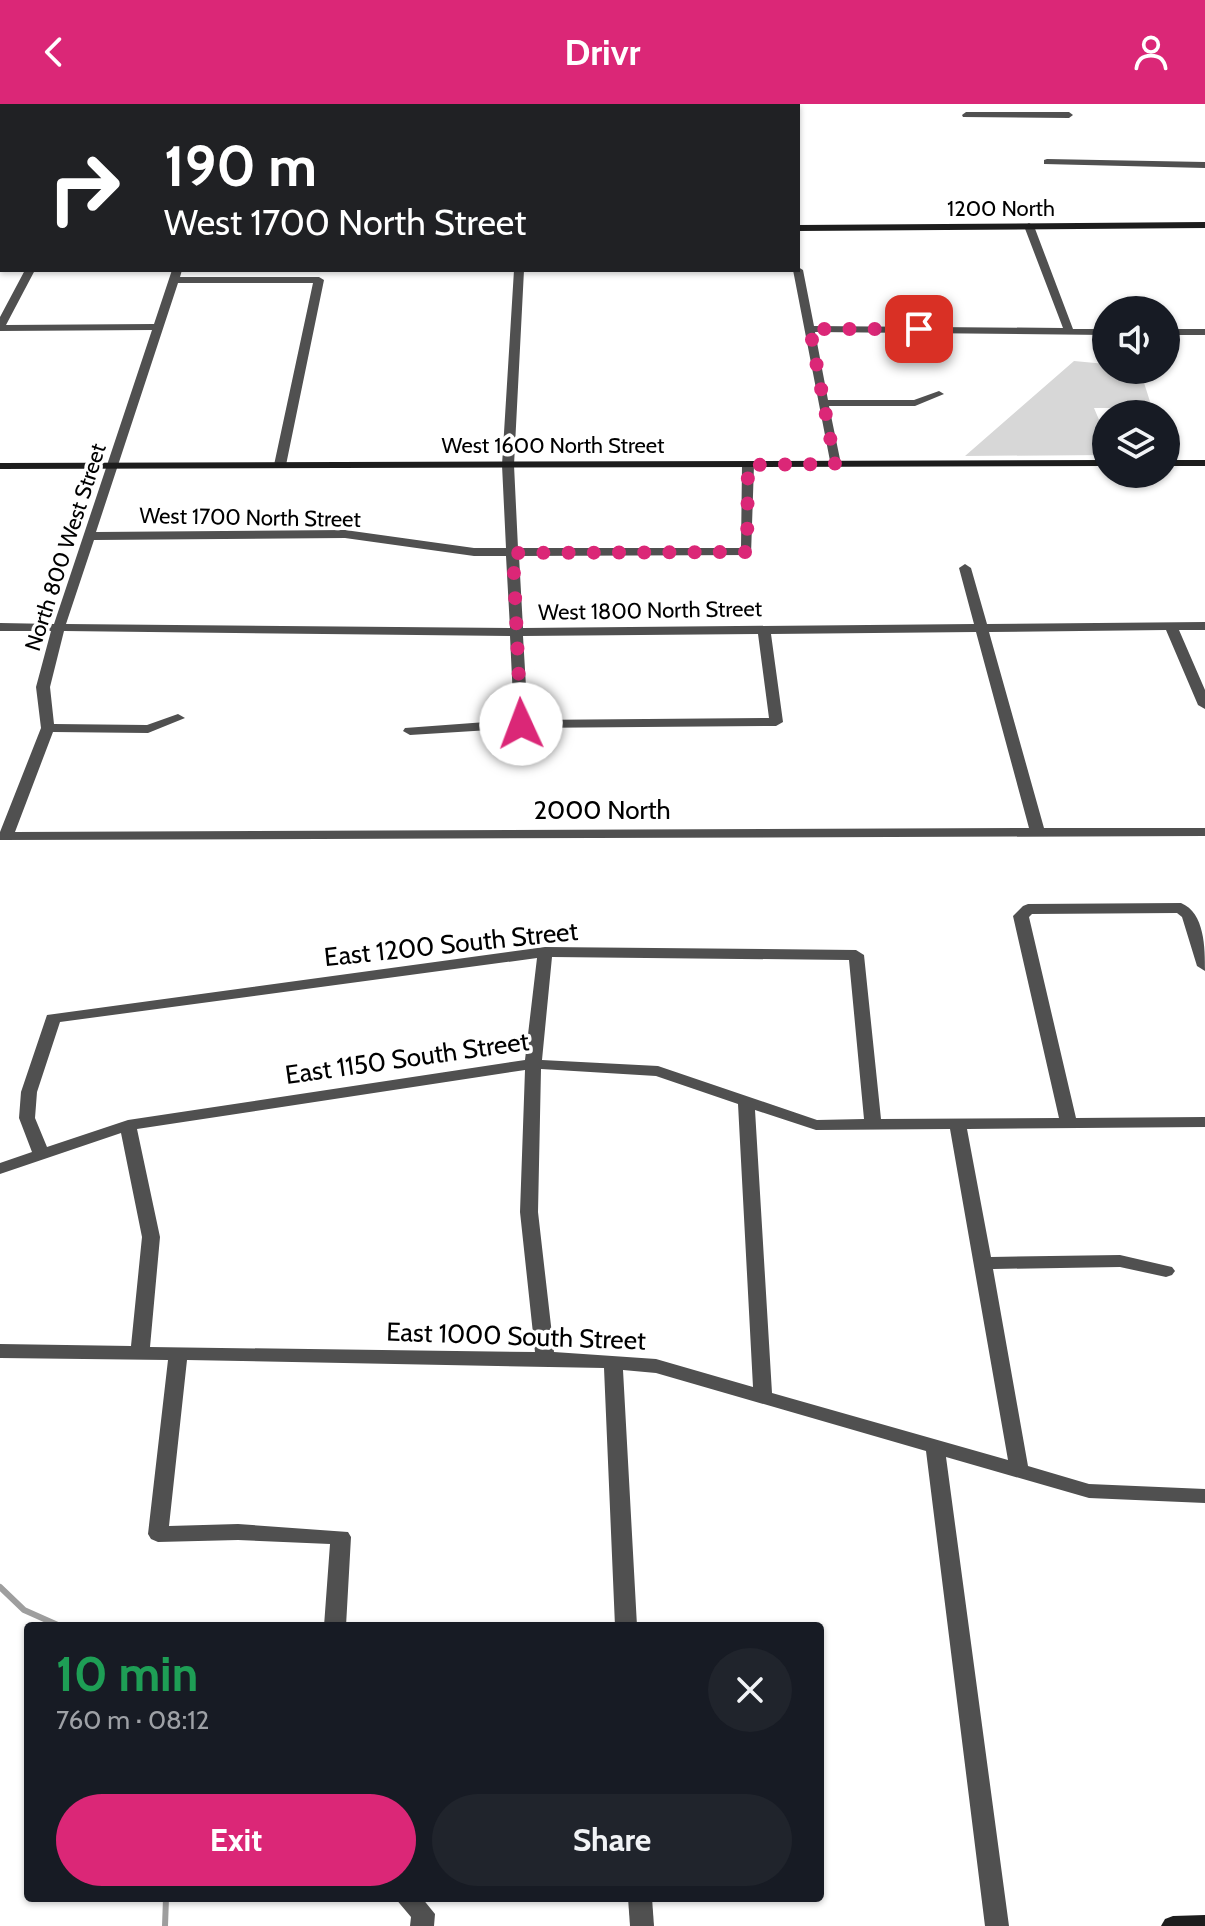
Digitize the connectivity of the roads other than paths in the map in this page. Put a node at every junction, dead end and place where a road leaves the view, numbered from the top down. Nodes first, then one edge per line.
1 (1012, 104) edge
2 (966, 115) dead end
3 (1017, 115) junction
4 (1069, 115) dead end
5 (1047, 162) dead end
6 (1205, 165) edge
7 (1205, 225) edge
8 (1029, 226) junction
9 (800, 228) edge
10 (29, 272) edge
11 (519, 272) edge
12 (798, 272) edge
13 (175, 275) edge
14 (157, 327) junction
15 (0, 328) edge
16 (810, 329) junction
17 (1069, 332) junction
18 (1092, 332) edge
19 (1180, 332) edge
20 (1205, 332) edge
21 (939, 394) dead end
22 (824, 403) junction
23 (1092, 463) edge
24 (1180, 463) edge
25 (1205, 463) edge
26 (835, 464) junction
27 (280, 465) junction
28 (508, 465) junction
29 (748, 465) junction
30 (0, 466) edge
31 (111, 466) junction
32 (87, 536) junction
33 (513, 553) junction
34 (965, 568) dead end
35 (1205, 626) edge
36 (0, 627) edge
37 (59, 627) junction
38 (981, 627) junction
39 (1171, 627) junction
40 (764, 629) junction
41 (517, 632) junction
42 (1205, 705) edge
43 (178, 718) dead end
44 (521, 724) junction
45 (48, 728) junction
46 (410, 731) dead end
47 (1205, 832) edge
48 (1038, 833) junction
49 (3, 836) edge
50 (545, 952) junction
51 (1205, 966) edge
52 (533, 1064) junction
53 (746, 1101) junction
54 (1205, 1122) edge
55 (1069, 1123) junction
56 (958, 1124) junction
57 (128, 1125) junction
58 (873, 1125) junction
59 (42, 1156) junction
60 (0, 1169) edge
61 (982, 1263) junction
62 (1166, 1271) dead end
63 (0, 1351) edge
64 (140, 1353) junction
65 (178, 1354) junction
66 (545, 1359) junction
67 (613, 1362) junction
68 (763, 1397) junction
69 (935, 1446) junction
70 (1019, 1469) junction
71 (1205, 1496) edge
72 (335, 1622) edge
73 (626, 1622) edge
74 (411, 1902) edge
75 (640, 1902) edge
76 (1205, 1925) edge
77 (422, 1926) edge
78 (642, 1926) edge
79 (997, 1926) edge
80 (1173, 1926) edge

1 - 3 street
2 - 3 street
3 - 4 street
5 - 6 street
7 - 8 street, 1200 North
8 - 9 street, 1200 North
8 - 17 street
10 - 15 street
11 - 28 street
12 - 16 street
13 - 14 street, North 800 West Street
13 - 27 street
14 - 15 street
14 - 31 street, North 800 West Street
16 - 17 street
16 - 22 street
17 - 18 street
19 - 20 street
21 - 22 street
22 - 26 street
23 - 26 street, West 1600 North Street
24 - 25 street
26 - 29 street, West 1600 North Street
27 - 28 street, West 1600 North Street
27 - 31 street, West 1600 North Street
28 - 29 street, West 1600 North Street
28 - 33 street
29 - 33 street, West 1700 North Street
30 - 31 street, West 1600 North Street
31 - 32 street, North 800 West Street
32 - 33 street, West 1700 North Street
32 - 37 street, North 800 West Street
33 - 41 street
34 - 38 street
35 - 39 street, West 1800 North Street
36 - 37 street, West 1800 North Street
37 - 41 street, West 1800 North Street
37 - 45 street, North 800 West Street
38 - 39 street, West 1800 North Street
38 - 40 street, West 1800 North Street
38 - 48 street
39 - 42 street
40 - 41 street, West 1800 North Street
40 - 44 street
41 - 44 street
43 - 45 street
44 - 46 street
45 - 49 street, North 800 West Street
47 - 48 street, 2000 North
48 - 49 street, 2000 North
50 - 52 street
50 - 58 street, East 1200 South Street
50 - 59 street, East 1200 South Street
51 - 55 street
52 - 53 street, East 1150 South Street
52 - 57 street, East 1150 South Street
52 - 66 street
53 - 58 street, East 1150 South Street
53 - 68 street
54 - 55 street, East 1150 South Street
55 - 56 street, East 1150 South Street
56 - 58 street, East 1150 South Street
56 - 61 street
57 - 59 street, East 1150 South Street
57 - 64 street
59 - 60 street, East 1150 South Street
61 - 62 street
61 - 70 street
63 - 64 street, East 1000 South Street
64 - 65 street, East 1000 South Street
65 - 66 street, East 1000 South Street
65 - 72 street
66 - 67 street, East 1000 South Street
67 - 68 street, East 1000 South Street
67 - 73 street
68 - 69 street, East 1000 South Street
69 - 70 street, East 1000 South Street
69 - 79 street
70 - 71 street, East 1000 South Street
74 - 77 street
75 - 78 street
76 - 80 street

